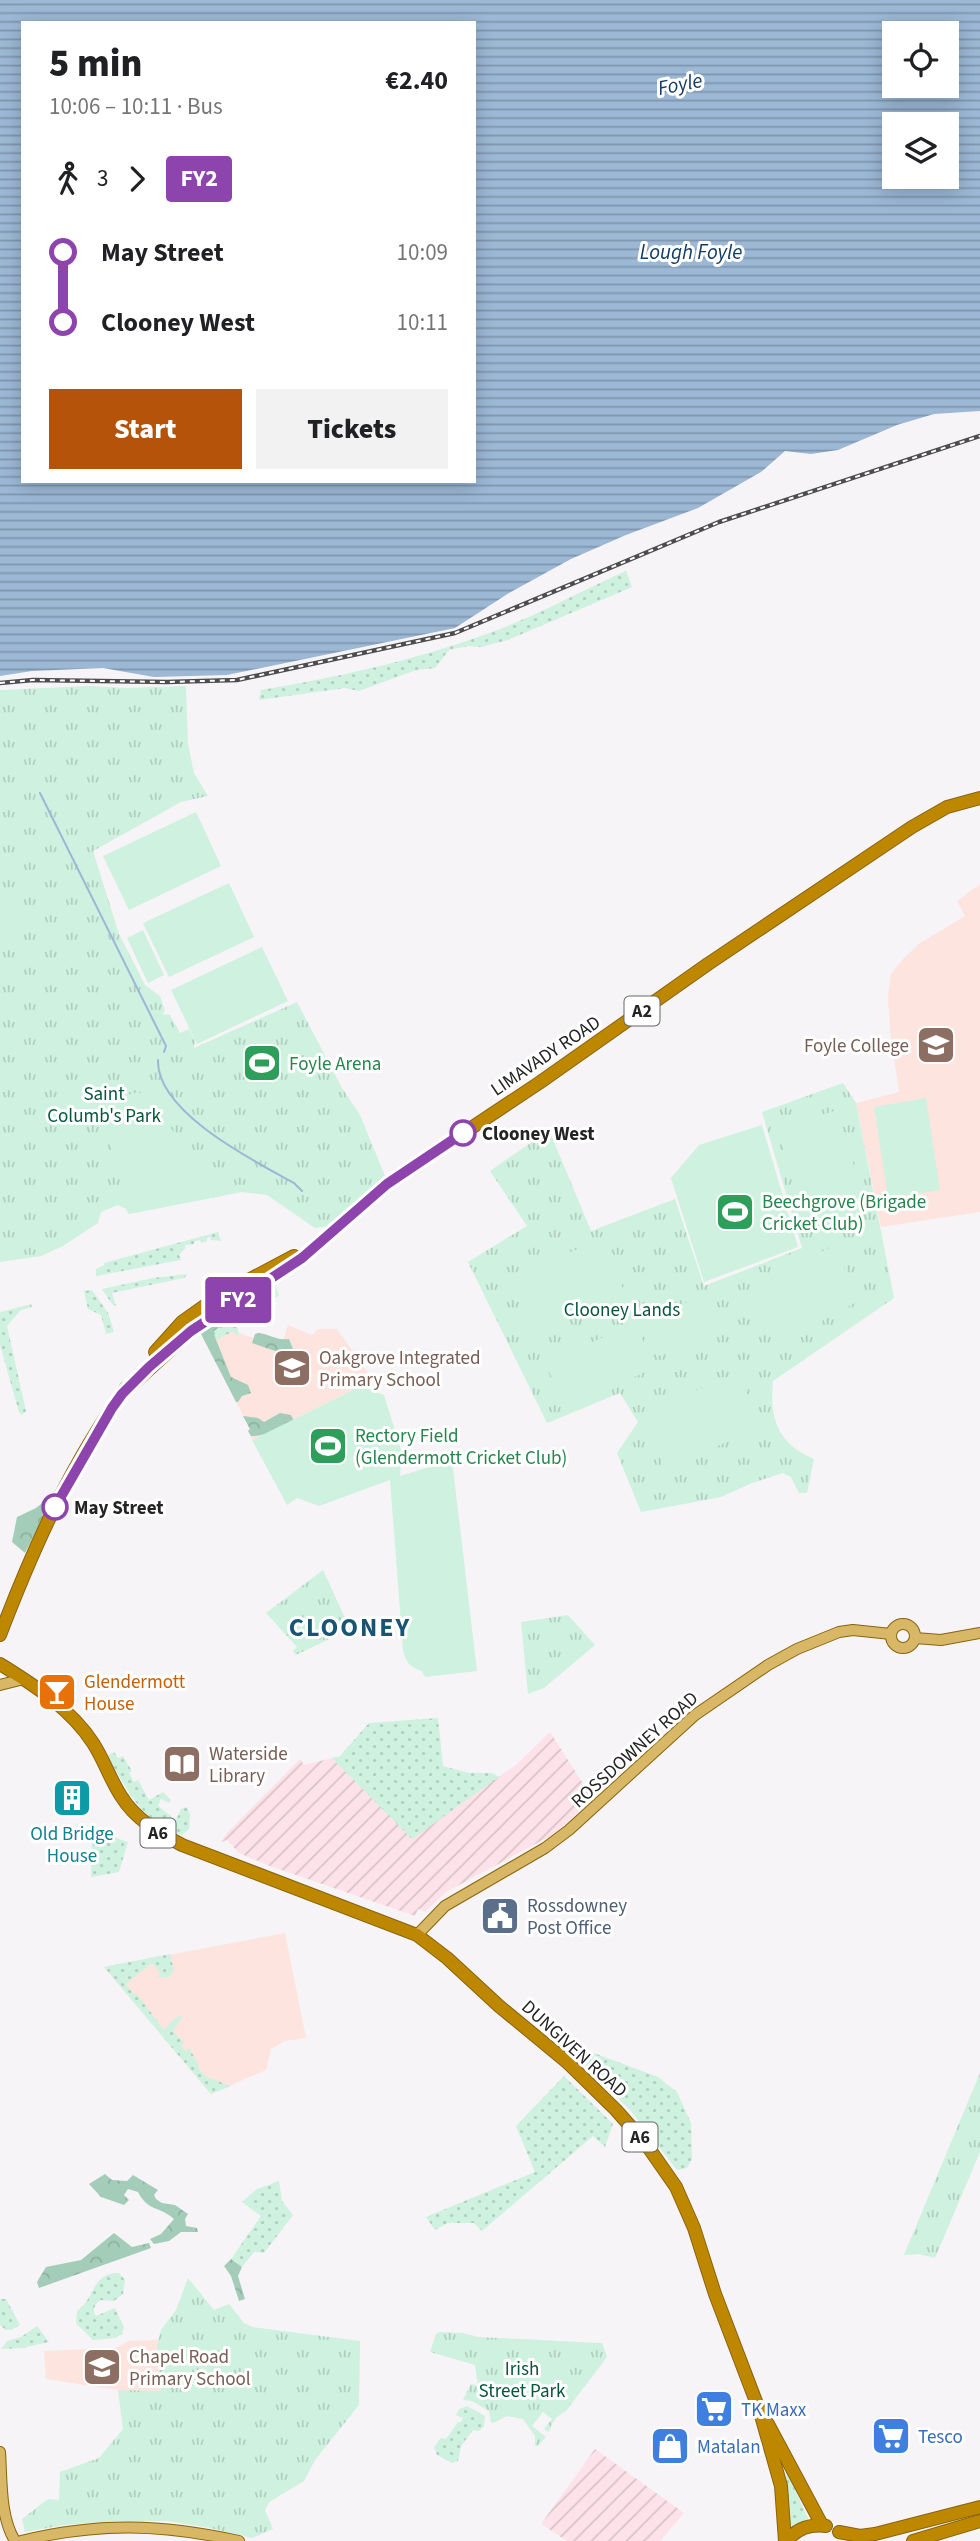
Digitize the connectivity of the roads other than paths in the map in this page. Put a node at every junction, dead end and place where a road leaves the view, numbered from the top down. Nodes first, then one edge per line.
1 (980, 798) edge
2 (316, 1245) junction
3 (289, 1267) junction
4 (168, 1338) junction
5 (122, 1394) junction
6 (3, 1626) edge
7 (980, 1633) edge
8 (891, 1634) junction
9 (915, 1638) junction
10 (0, 1664) edge
11 (24, 1679) junction
12 (0, 1685) edge
13 (417, 1936) junction
14 (761, 2412) junction
15 (0, 2452) edge
16 (980, 2507) edge
17 (980, 2521) edge
18 (822, 2525) junction
19 (843, 2536) edge
20 (18, 2541) edge
21 (239, 2541) edge
22 (786, 2541) edge
23 (913, 2541) edge

1 - 2 highway, LIMAVADY ROAD / A2
2 - 3 highway, LIMAVADY ROAD / A2
2 - 4 highway, LIMAVADY ROAD / A2
3 - 4 highway
3 - 5 highway, LIMAVADY ROAD / A2
4 - 5 highway, LIMAVADY ROAD / A2
5 - 6 highway, LIMAVADY ROAD / A2
7 - 9 main road
8 - 9 main road
8 - 9 main road
8 - 13 main road, ROSSDOWNEY ROAD
10 - 11 highway, A6
11 - 12 main road
11 - 13 highway, DUNGIVEN ROAD / A6
13 - 14 highway, DUNGIVEN ROAD / A6
14 - 18 highway, DUNGIVEN ROAD / A6
14 - 22 highway, DUNGIVEN ROAD / A6
15 - 20 main road
16 - 19 highway
17 - 23 highway
18 - 19 highway
18 - 22 highway
20 - 21 main road

